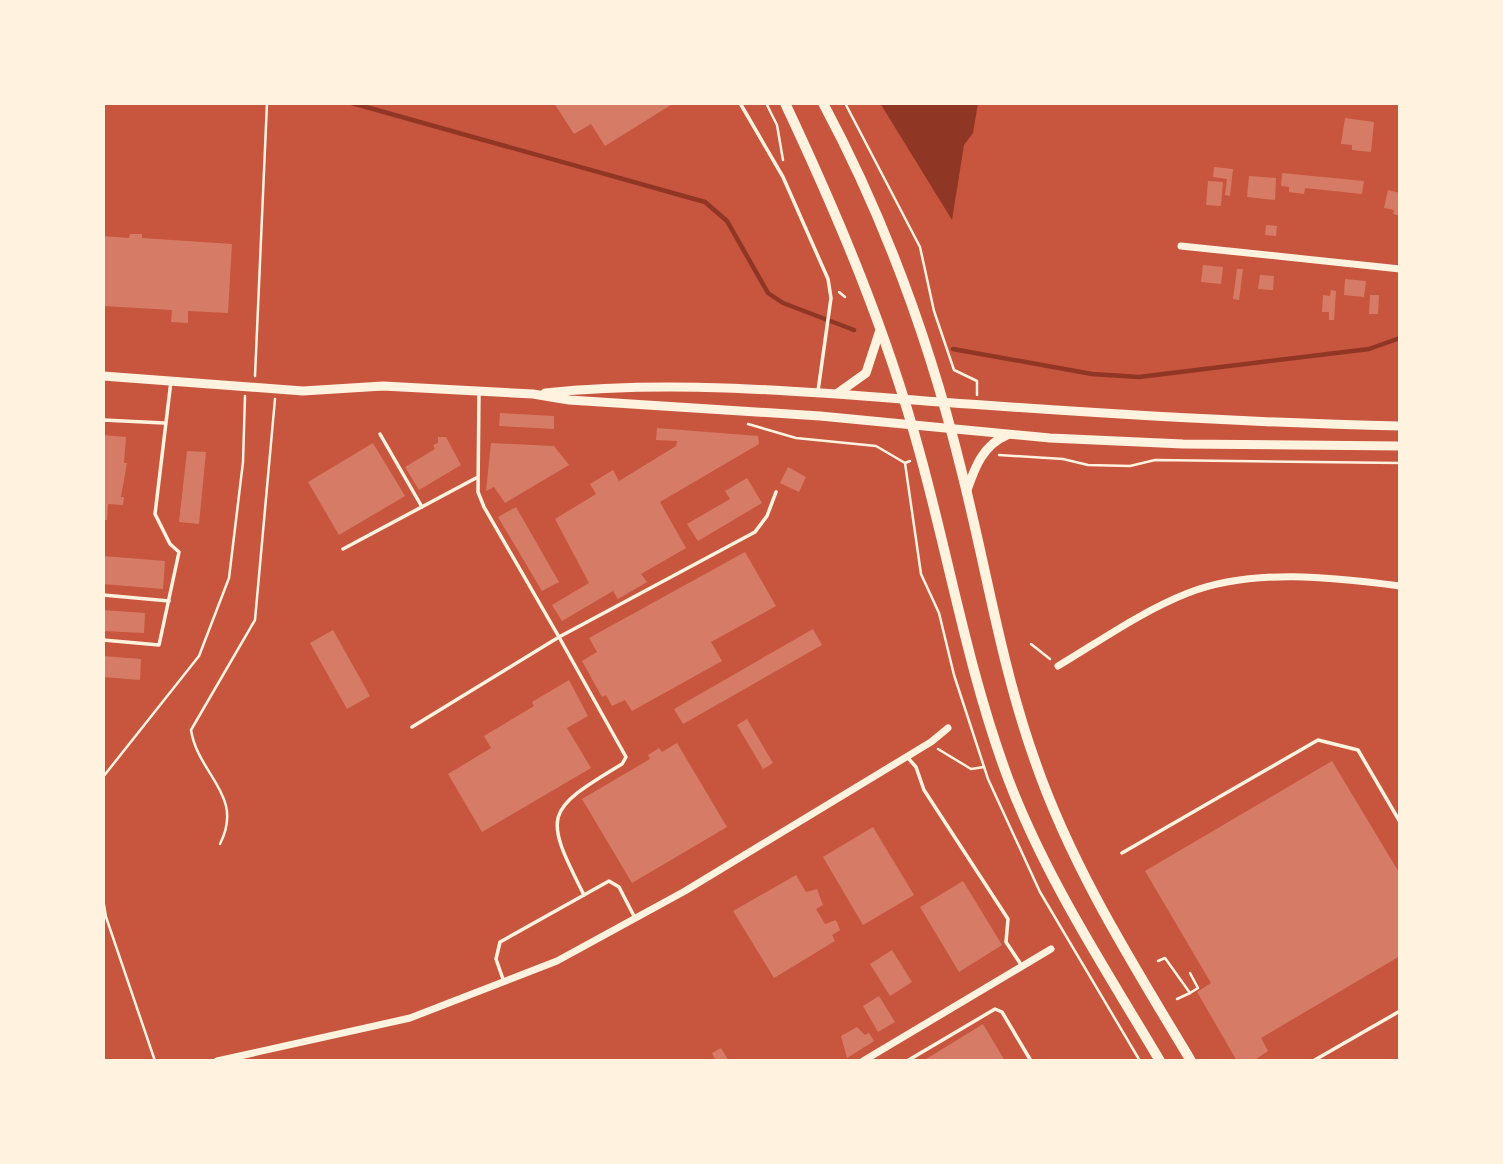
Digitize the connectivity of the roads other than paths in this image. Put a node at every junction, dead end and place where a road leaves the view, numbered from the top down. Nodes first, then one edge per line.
1 (740, 103) edge
2 (785, 103) edge
3 (823, 103) edge
4 (1181, 246) dead end
5 (1400, 269) edge
6 (881, 328) junction
7 (103, 376) edge
8 (171, 382) junction
9 (479, 391) junction
10 (818, 392) junction
11 (838, 393) junction
12 (533, 394) junction
13 (904, 399) junction
14 (943, 402) junction
15 (103, 420) edge
16 (164, 423) junction
17 (912, 424) junction
18 (1400, 426) edge
19 (951, 428) junction
20 (380, 434) dead end
21 (1009, 435) junction
22 (1400, 446) edge
23 (476, 478) junction
24 (967, 490) junction
25 (776, 492) dead end
26 (422, 507) junction
27 (343, 549) dead end
28 (1400, 586) edge
29 (103, 595) edge
30 (169, 601) junction
31 (559, 637) junction
32 (103, 640) edge
33 (1060, 664) road end
34 (412, 727) dead end
35 (948, 728) dead end
36 (907, 757) junction
37 (1400, 822) edge
38 (1122, 853) dead end
39 (584, 895) junction
40 (636, 920) junction
41 (1051, 948) dead end
42 (1022, 966) junction
43 (504, 984) junction
44 (1400, 1011) edge
45 (217, 1061) edge
46 (863, 1061) edge
47 (907, 1061) edge
48 (1031, 1061) edge
49 (1160, 1061) edge
50 (1191, 1061) edge
51 (1313, 1061) edge

1 - 10 lane
2 - 6 main road
3 - 14 main road
4 - 5 street
6 - 11 street
6 - 13 main road
7 - 8 street
8 - 9 street
8 - 16 lane
9 - 12 street
9 - 23 lane
10 - 11 street
10 - 12 street
11 - 13 street
12 - 17 street
13 - 14 street
13 - 17 main road
14 - 18 street
14 - 19 main road
15 - 16 lane
16 - 30 lane
17 - 19 street
17 - 49 main road
19 - 21 street
19 - 24 main road
20 - 26 lane
21 - 22 street
21 - 24 street
23 - 26 lane
23 - 31 lane
24 - 50 main road
25 - 31 lane
26 - 27 lane
28 - 33 street
29 - 30 lane
30 - 32 lane
31 - 34 lane
31 - 39 lane
35 - 36 street
36 - 40 street
36 - 42 lane
37 - 38 lane
39 - 40 lane
39 - 43 lane
40 - 43 street
41 - 42 street
42 - 46 street
43 - 45 street
44 - 51 lane
47 - 48 lane

